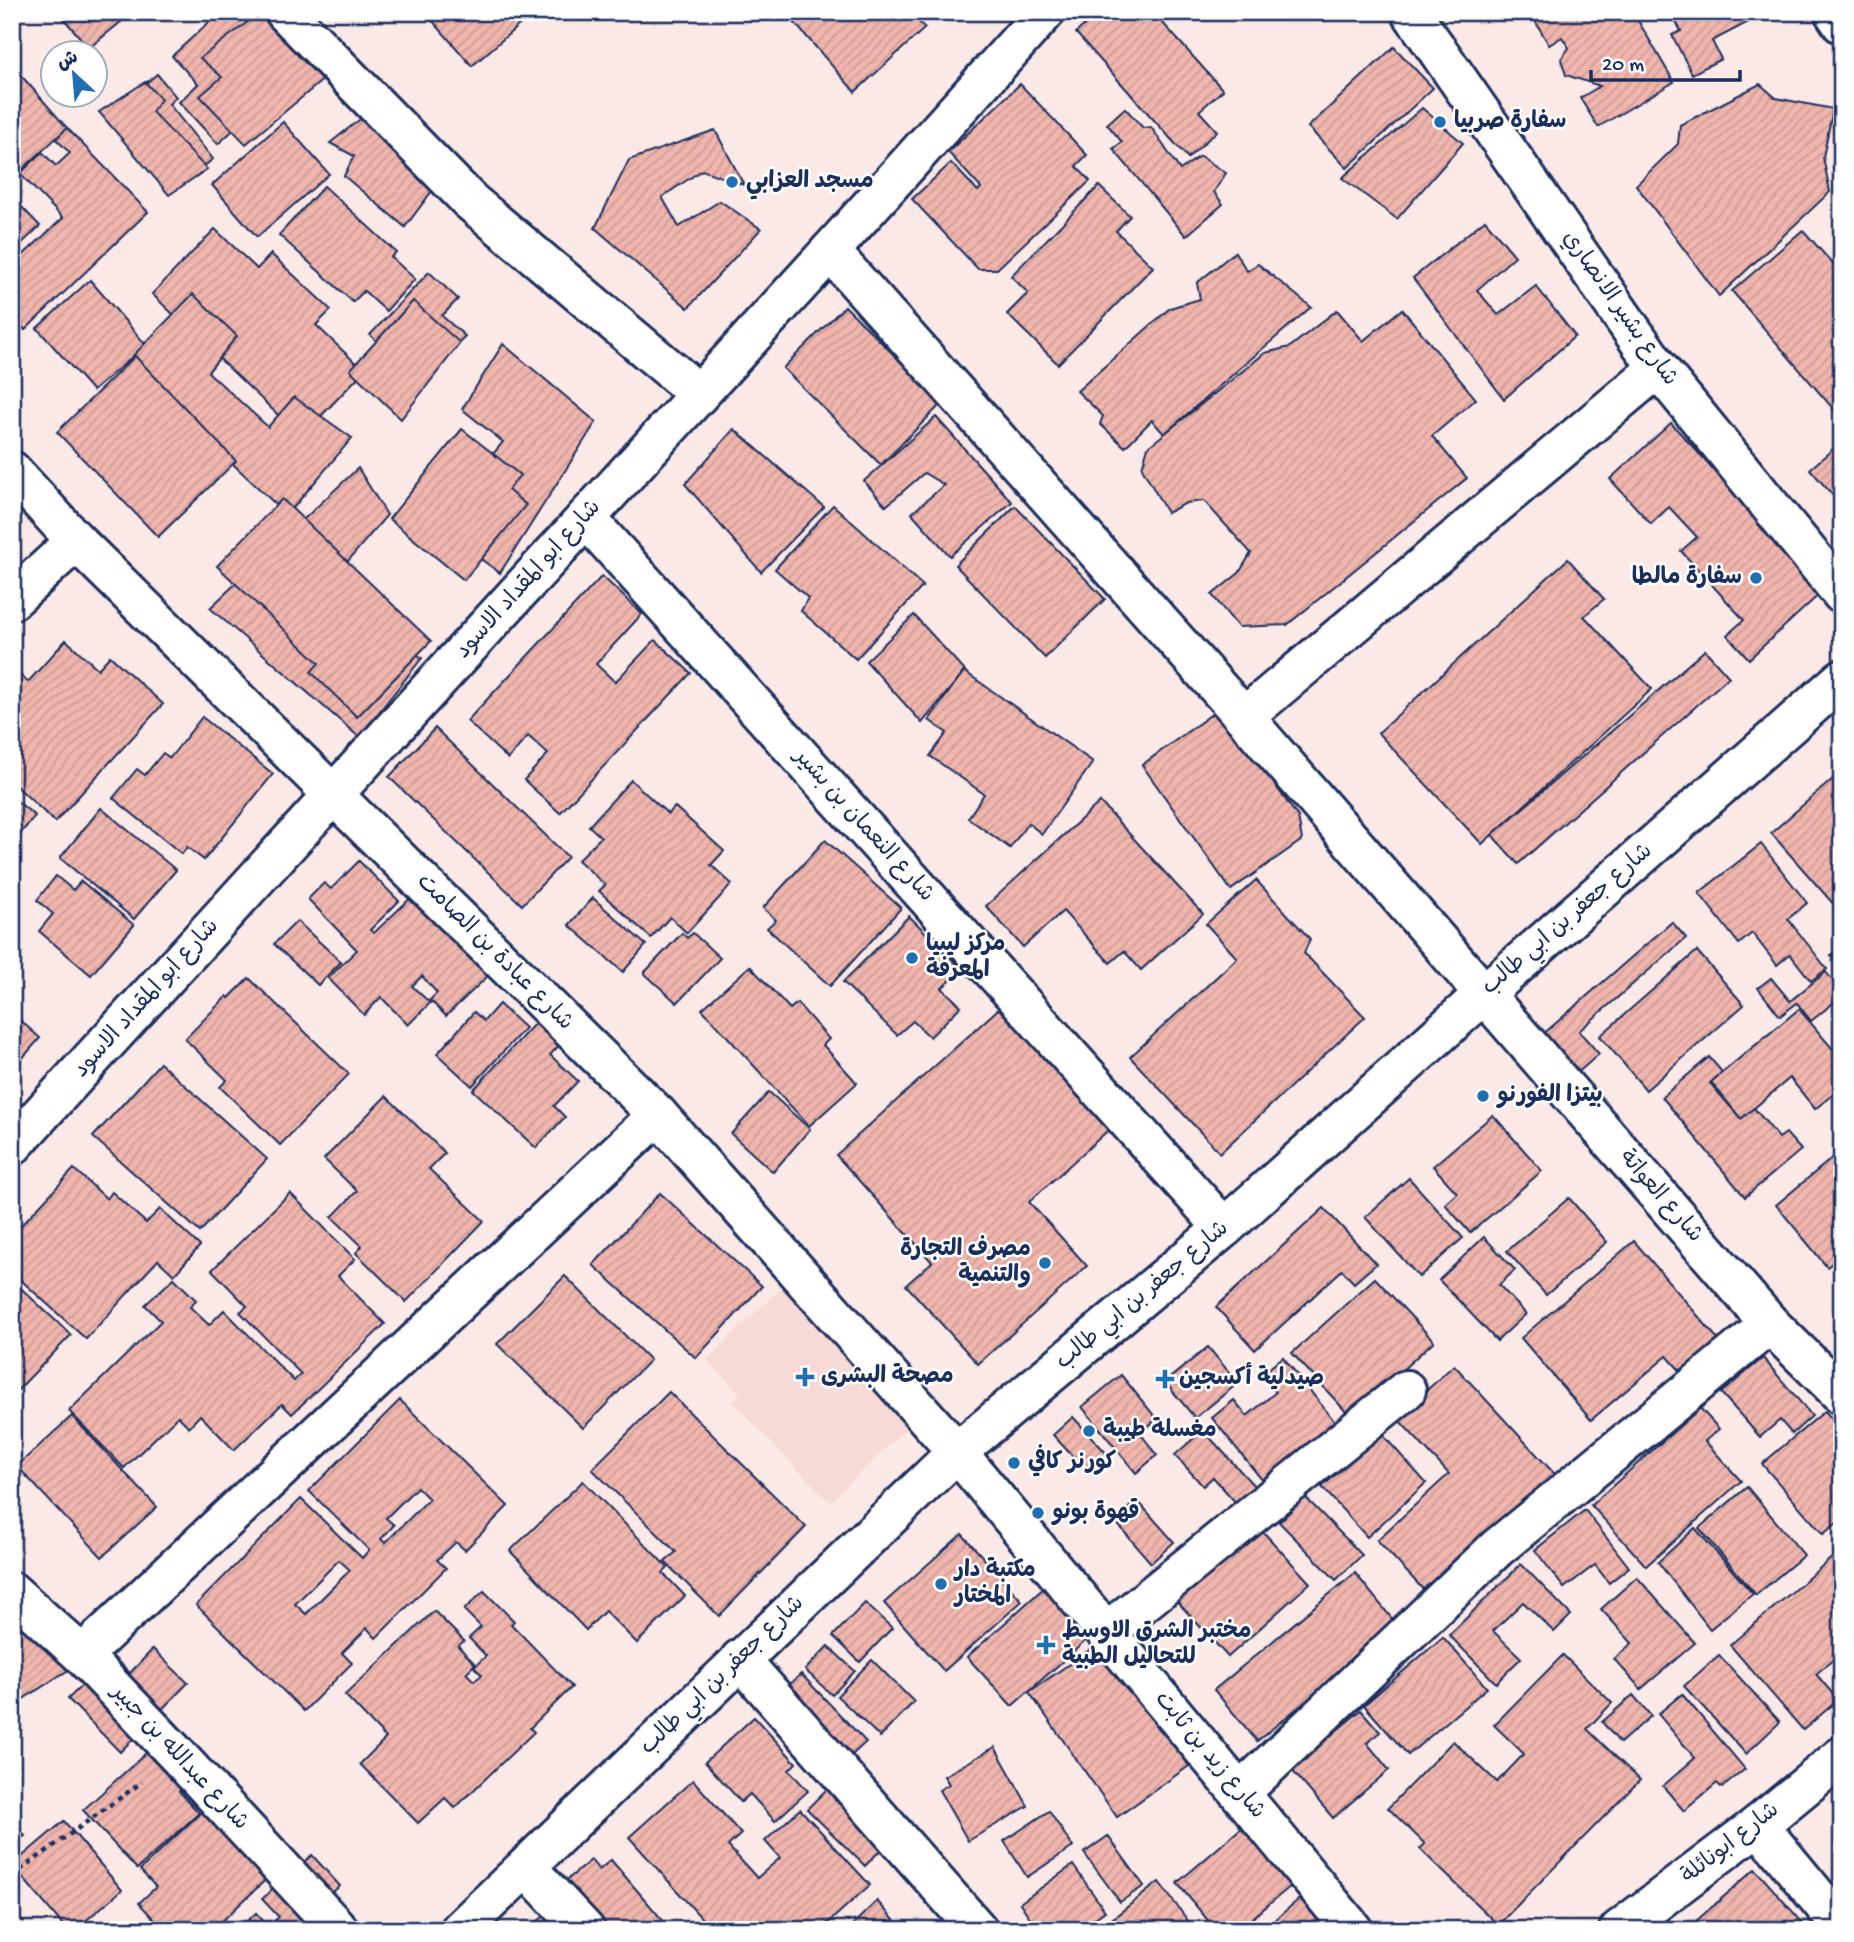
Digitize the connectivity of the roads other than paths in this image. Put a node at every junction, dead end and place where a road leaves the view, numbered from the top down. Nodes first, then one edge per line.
1 (285, 12) edge
2 (1045, 12) edge
3 (1833, 12) edge
4 (1417, 15) edge
5 (1842, 24) edge
6 (830, 251) junction
7 (1658, 368) junction
8 (698, 393) junction
9 (12, 471) edge
10 (586, 518) junction
11 (76, 541) junction
12 (1842, 594) edge
13 (12, 600) edge
14 (1842, 679) edge
15 (1244, 717) junction
16 (334, 794) junction
17 (1483, 995) junction
18 (658, 1115) junction
19 (12, 1146) edge
20 (1224, 1228) junction
21 (1770, 1324) junction
22 (1836, 1377) edge
23 (1406, 1390) dead end
24 (957, 1452) junction
25 (12, 1592) edge
26 (1107, 1632) junction
27 (82, 1655) junction
28 (740, 1659) junction
29 (1842, 1756) edge
30 (1240, 1793) junction
31 (1758, 1825) junction
32 (526, 1867) junction
33 (1842, 1927) edge
34 (339, 1930) edge
35 (460, 1930) edge
36 (585, 1930) edge
37 (978, 1930) edge
38 (1353, 1930) edge
39 (1619, 1930) edge

1 - 8 street
2 - 6 street, شارع ابو المقداد الاسود
3 - 5 street
4 - 7 street, شارع بشير الانصاري
6 - 8 street, شارع ابو المقداد الاسود
6 - 15 street, شارع العواتة
7 - 12 street, شارع بشير الانصاري
7 - 15 street
8 - 10 street, شارع ابو المقداد الاسود
9 - 11 street, شارع عبادة بن الصامت
10 - 16 street, شارع ابو المقداد الاسود
10 - 20 street, شارع النعمان بن بشير
11 - 13 street
11 - 16 street, شارع عبادة بن الصامت
14 - 17 street, شارع جعفر بن ابي طالب
15 - 17 street, شارع العواتة
16 - 18 street, شارع عبادة بن الصامت
16 - 19 street, شارع ابو المقداد الاسود
17 - 20 street, شارع جعفر بن ابي طالب
17 - 21 street, شارع العواتة
18 - 24 street, شارع عبادة بن الصامت
18 - 27 street
20 - 24 street, شارع جعفر بن ابي طالب
21 - 22 street, شارع العواتة
21 - 30 street
23 - 26 street
24 - 26 street, شارع زيد بن ثابت
24 - 28 street, شارع جعفر بن ابي طالب
25 - 27 street, شارع عبدالله بن جبير
26 - 30 street, شارع زيد بن ثابت
27 - 34 street, شارع عبدالله بن جبير
28 - 32 street, شارع جعفر بن ابي طالب
28 - 37 street
29 - 31 street, شارع ابونائلة
30 - 38 street, شارع زيد بن ثابت
31 - 33 street
31 - 39 street, شارع ابونائلة
32 - 35 street, شارع جعفر بن ابي طالب
32 - 36 street

